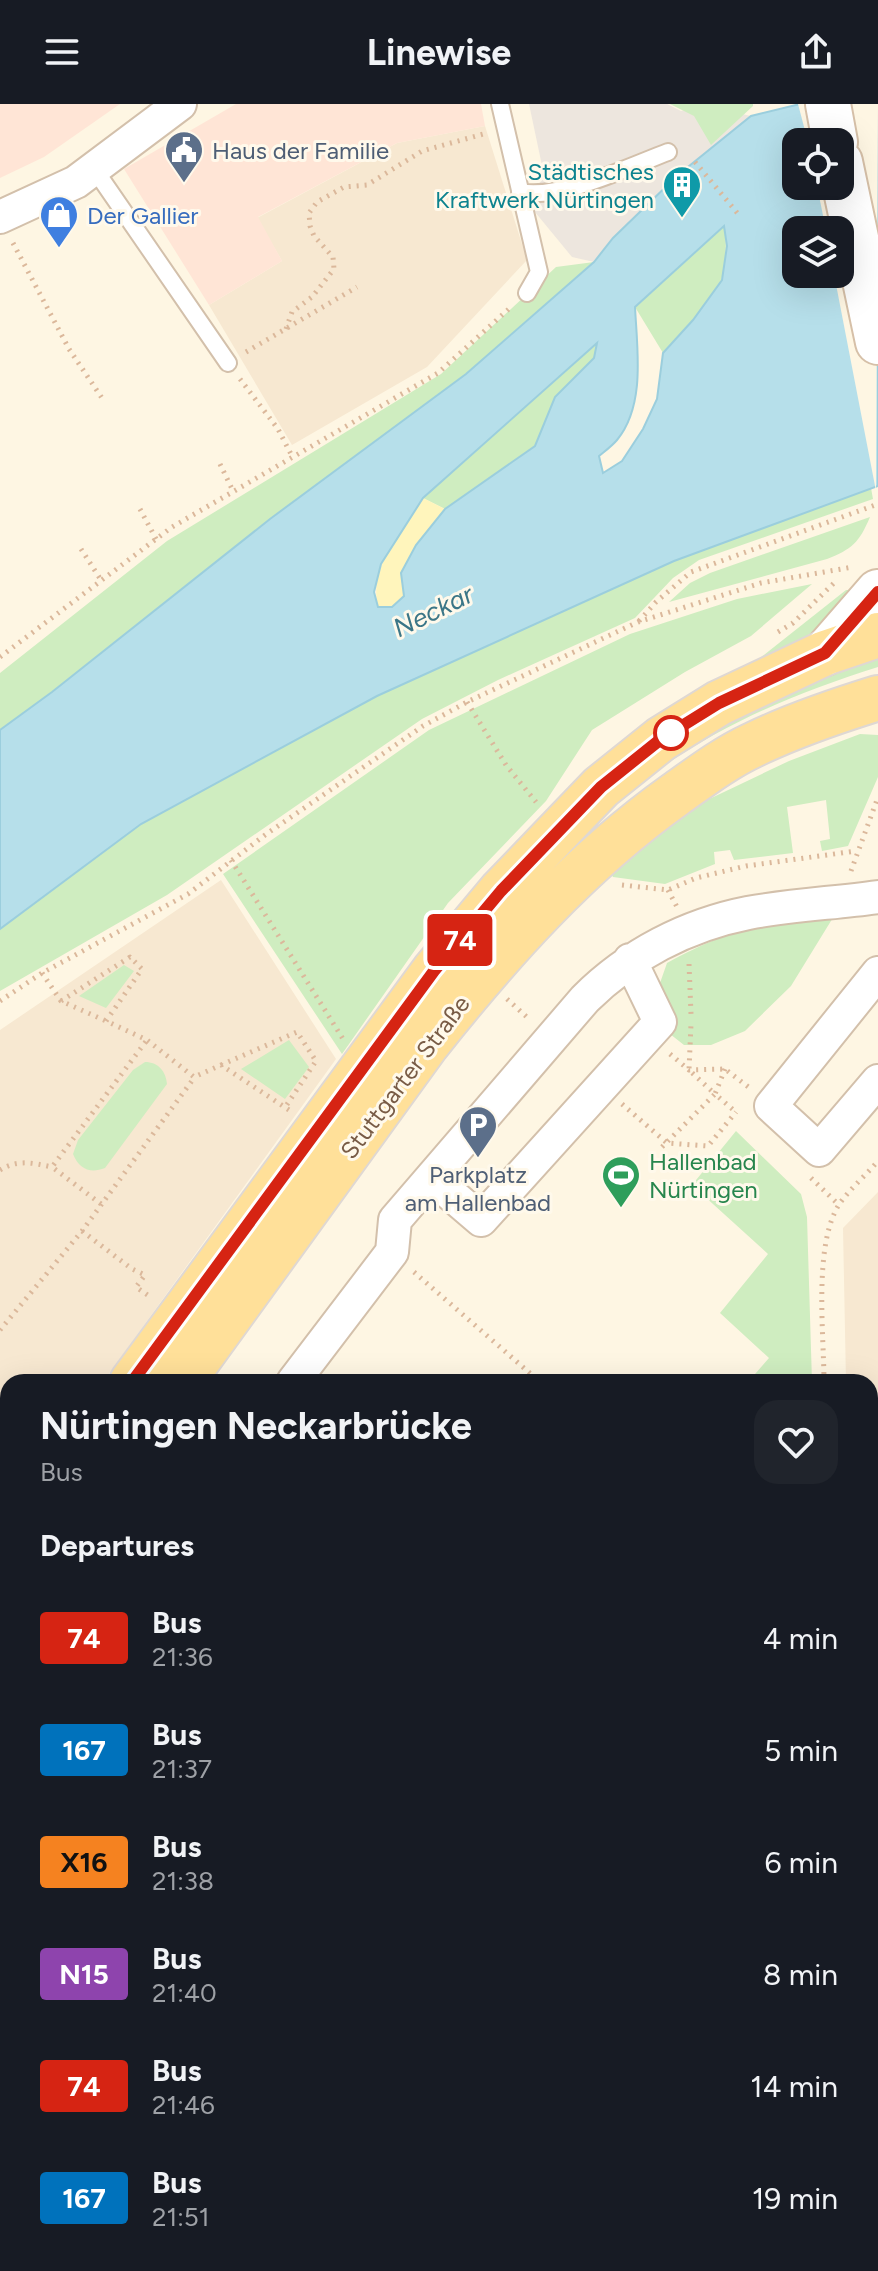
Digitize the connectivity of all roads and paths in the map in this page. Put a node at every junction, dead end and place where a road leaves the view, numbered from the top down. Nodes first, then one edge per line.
1 (180, 104) edge
2 (500, 104) edge
3 (828, 104) edge
4 (505, 128) junction
5 (832, 128) edge
6 (668, 152) dead end
7 (695, 162) dead end
8 (95, 170) junction
9 (520, 192) junction
10 (848, 200) edge
11 (739, 215) dead end
12 (3, 224) edge
13 (357, 287) dead end
14 (527, 293) joint
15 (286, 329) junction
16 (878, 342) edge
17 (228, 363) junction
18 (104, 401) dead end
19 (293, 458) junction
20 (220, 464) dead end
21 (233, 491) junction
22 (878, 504) edge
23 (140, 509) dead end
24 (156, 539) junction
25 (81, 549) dead end
26 (865, 579) edge
27 (101, 580) junction
28 (638, 622) junction
29 (878, 635) edge
30 (825, 653) junction
31 (0, 657) edge
32 (467, 702) junction
33 (866, 708) edge
34 (878, 797) edge
35 (539, 805) dead end
36 (856, 851) junction
37 (231, 860) junction
38 (878, 897) edge
39 (842, 902) junction
40 (689, 932) junction
41 (630, 960) junction
42 (42, 973) junction
43 (878, 973) edge
44 (0, 1001) edge
45 (61, 1001) junction
46 (106, 1021) junction
47 (333, 1023) dead end
48 (648, 1035) junction
49 (147, 1040) junction
50 (221, 1065) junction
51 (689, 1070) junction
52 (194, 1077) junction
53 (878, 1081) edge
54 (621, 1103) dead end
55 (771, 1106) junction
56 (736, 1112) dead end
57 (665, 1145) junction
58 (878, 1161) edge
59 (52, 1167) junction
60 (0, 1170) edge
61 (433, 1179) junction
62 (101, 1204) junction
63 (82, 1231) junction
64 (392, 1252) junction
65 (156, 1301) dead end
66 (0, 1330) edge
67 (138, 1374) edge
68 (188, 1374) edge
69 (299, 1374) edge
70 (531, 1374) edge
71 (824, 1374) edge

1 - 8 street
2 - 4 lane
3 - 5 street
4 - 9 lane
4 - 15 path
6 - 9 lane
7 - 11 path
8 - 12 street
8 - 17 lane
9 - 14 lane
10 - 16 street
12 - 18 path
13 - 15 path
14 - 19 path
15 - 17 path
17 - 19 path
19 - 21 path
20 - 21 path
21 - 24 path
22 - 28 path
23 - 24 path
24 - 27 path
25 - 27 path
26 - 28 path
26 - 30 street
27 - 31 path
28 - 32 path
29 - 30 main road, Stuttgarter Straße
30 - 67 main road, Stuttgarter Straße
32 - 35 path
32 - 37 path
33 - 68 main road, Stuttgarter Straße
34 - 36 path
36 - 39 path
36 - 40 path
37 - 42 path
37 - 47 path
38 - 39 street
39 - 40 street
40 - 41 street
40 - 51 path
41 - 48 street
41 - 61 street
42 - 44 path
42 - 45 path
43 - 55 street
45 - 46 path
45 - 46 path
46 - 49 path
48 - 51 path
48 - 61 street
49 - 52 path
49 - 59 path
50 - 50 path
50 - 52 path
51 - 55 path
51 - 57 path
52 - 62 path
53 - 55 street
54 - 57 path
56 - 57 path
58 - 71 path
59 - 60 path
59 - 62 path
61 - 64 street
62 - 63 path
63 - 65 path
63 - 66 path
64 - 69 street
64 - 70 path

